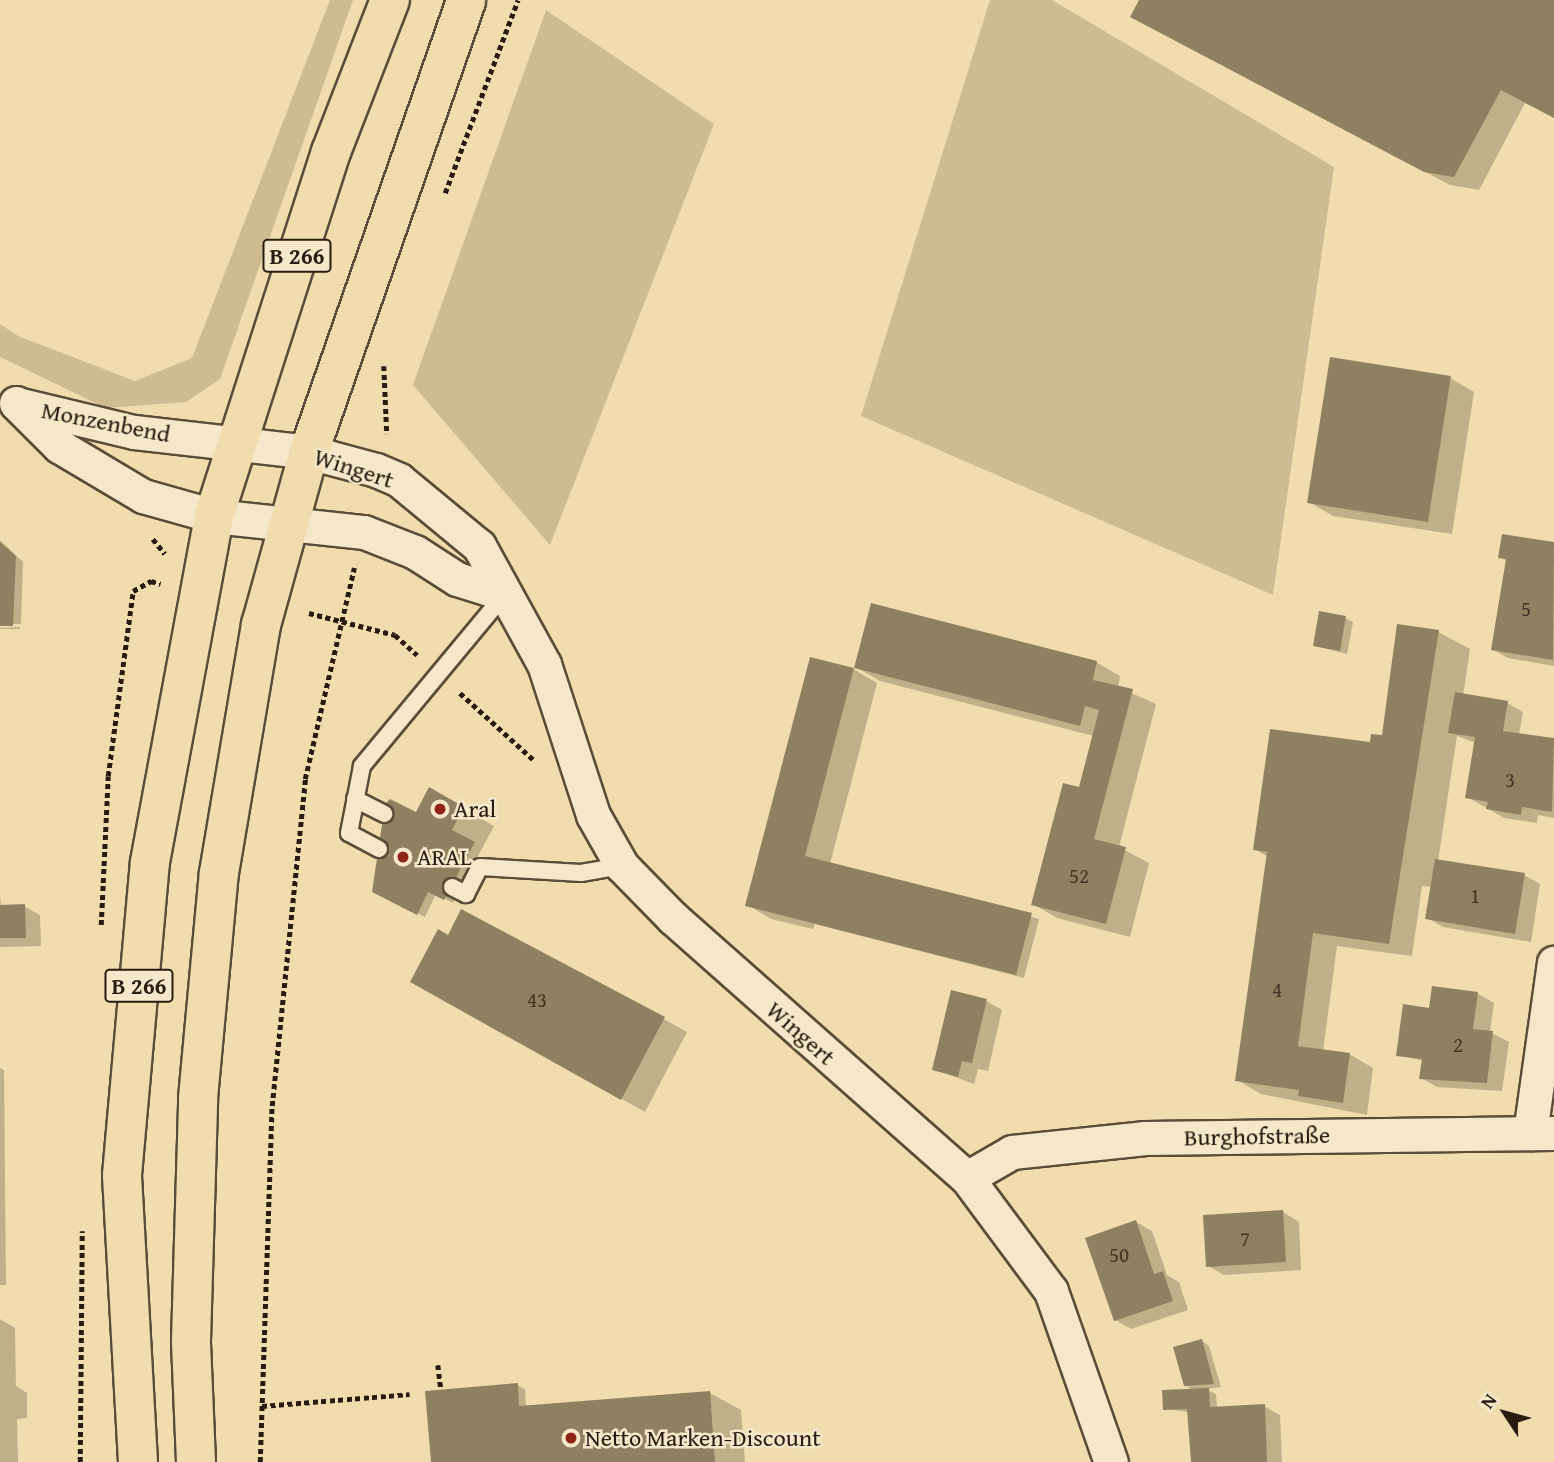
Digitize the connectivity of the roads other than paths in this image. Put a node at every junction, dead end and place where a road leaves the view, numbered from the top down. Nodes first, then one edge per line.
1 (390, 0) edge
2 (466, 0) edge
3 (8, 398) edge
4 (237, 441) junction
5 (309, 452) junction
6 (214, 516) junction
7 (290, 527) junction
8 (505, 594) junction
9 (355, 799) junction
10 (384, 814) dead end
11 (379, 849) dead end
12 (622, 866) junction
13 (452, 887) dead end
14 (1554, 963) edge
15 (1542, 1133) edge
16 (967, 1178) junction
17 (138, 1462) edge
18 (196, 1462) edge
19 (1111, 1462) edge

1 - 4 main road, B 266
2 - 5 main road, B 266
3 - 4 street, Monzenbend
3 - 6 street, Monzenbend
4 - 5 street, Wingert
4 - 6 main road, B 266
5 - 7 main road, B 266
5 - 8 street, Wingert
6 - 7 street
6 - 17 main road, B 266
7 - 8 street
7 - 18 main road, B 266
8 - 9 lane
8 - 12 street, Wingert
9 - 10 lane
9 - 11 lane
12 - 13 lane
12 - 16 street, Wingert
14 - 15 street
15 - 16 street, Burghofstraße
16 - 19 street, Wingert

